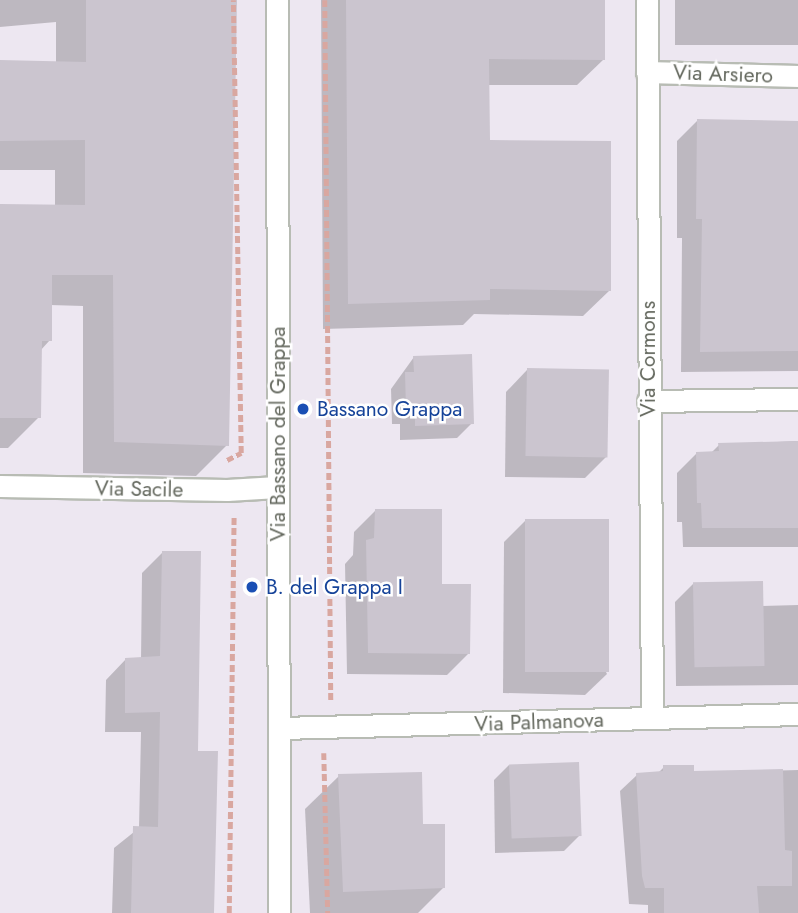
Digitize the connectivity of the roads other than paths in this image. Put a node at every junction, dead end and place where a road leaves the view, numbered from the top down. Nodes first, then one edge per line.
1 (277, 0) edge
2 (647, 0) edge
3 (647, 72) junction
4 (798, 76) edge
5 (798, 399) edge
6 (648, 401) junction
7 (0, 486) edge
8 (277, 487) junction
9 (798, 714) edge
10 (652, 718) junction
11 (281, 728) junction
12 (280, 868) junction
13 (279, 913) edge
14 (290, 913) edge

1 - 8 street, Via Bassano del Grappa
2 - 3 street, Via Cormons
3 - 4 street, Via Arsiero
3 - 6 street, Via Cormons
5 - 6 street
6 - 10 street, Via Cormons
7 - 8 street, Via Sacile
8 - 11 street, Via Bassano del Grappa
9 - 10 street, Via Palmanova
10 - 11 street, Via Palmanova
11 - 12 street, Via Bassano del Grappa
12 - 13 street, Via Bassano del Grappa
12 - 14 street, Via Bassano del Grappa

